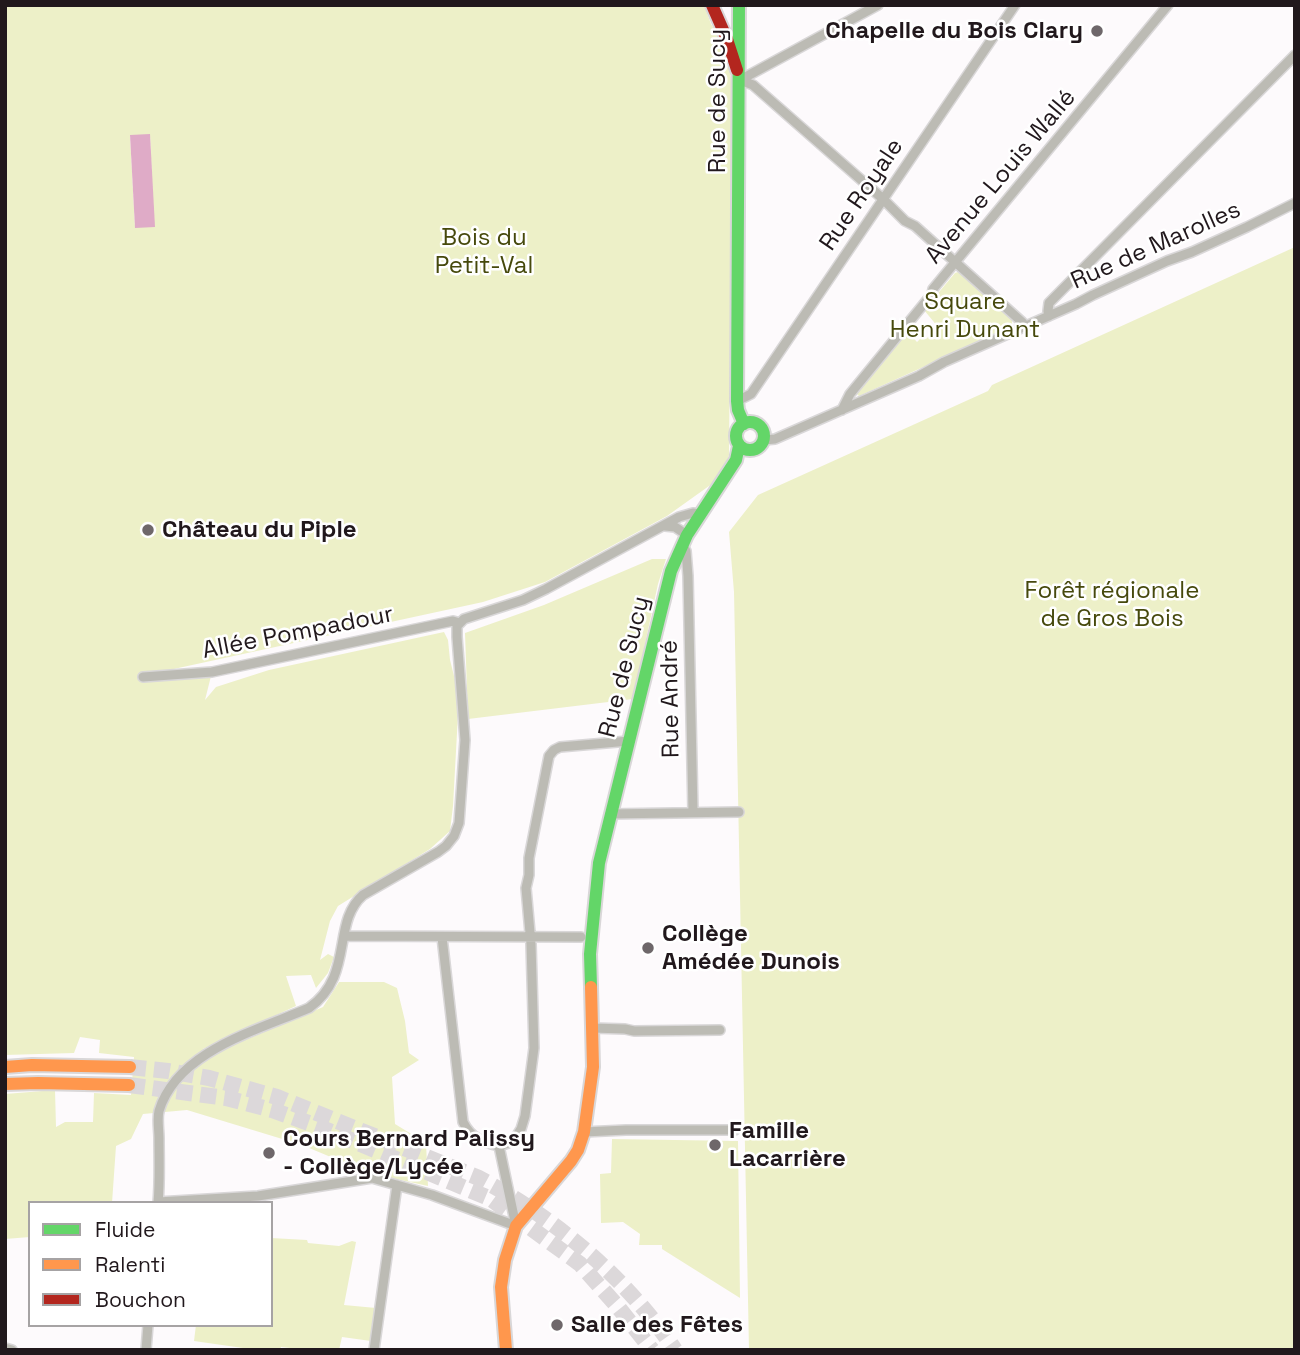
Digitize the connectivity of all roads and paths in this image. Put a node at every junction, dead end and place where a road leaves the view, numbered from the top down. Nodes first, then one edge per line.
1 (878, 5) edge
2 (1015, 5) edge
3 (1168, 5) edge
4 (739, 10) edge
5 (714, 11) edge
6 (729, 33) junction
7 (740, 43) junction
8 (1295, 55) edge
9 (740, 80) junction
10 (883, 199) junction
11 (1295, 203) edge
12 (956, 263) junction
13 (1049, 316) junction
14 (1025, 326) junction
15 (737, 401) junction
16 (842, 410) junction
17 (744, 424) junction
18 (764, 440) junction
19 (741, 452) junction
20 (701, 514) junction
21 (665, 526) junction
22 (684, 540) junction
23 (460, 623) junction
24 (143, 677) dead end
25 (629, 741) junction
26 (693, 812) junction
27 (739, 812) dead end
28 (610, 814) junction
29 (345, 936) junction
30 (531, 936) junction
31 (442, 937) junction
32 (581, 937) dead end
33 (592, 1028) junction
34 (720, 1030) dead end
35 (5, 1066) edge
36 (130, 1067) tunnel mouth
37 (5, 1084) edge
38 (129, 1085) tunnel mouth
39 (734, 1130) dead end
40 (584, 1132) junction
41 (499, 1146) junction
42 (397, 1185) junction
43 (158, 1201) edge
44 (184, 1201) edge
45 (516, 1226) junction
46 (148, 1327) edge
47 (5, 1348) edge
48 (12, 1350) edge
49 (146, 1350) edge
50 (374, 1350) edge
51 (506, 1350) edge

1 - 9 street
2 - 10 street, Rue Royale
3 - 12 street, Avenue Louis Wallé
4 - 6 main road, Rue de Sucy
4 - 7 main road, Rue de Sucy
5 - 6 main road
6 - 7 main road
6 - 9 main road
7 - 9 main road, Rue de Sucy
8 - 13 street
9 - 10 street
9 - 15 main road, Rue de Sucy
10 - 12 street
10 - 15 street, Rue Royale
11 - 13 street, Rue de Marolles
12 - 14 street
12 - 16 street, Avenue Louis Wallé
13 - 14 street, Rue de Marolles
14 - 16 street, Rue de Marolles
15 - 17 main road, Rue de Sucy
16 - 18 street, Rue de Marolles
17 - 18 main road
17 - 19 main road
18 - 19 main road
19 - 20 main road, Rue de Sucy
20 - 21 street, Allée Pompadour
20 - 22 main road, Rue de Sucy
21 - 22 street
21 - 23 street, Allée Pompadour
22 - 25 main road, Rue de Sucy
22 - 26 street, Rue André
23 - 24 street, Allée Pompadour
23 - 29 street
25 - 28 main road, Rue de Sucy
25 - 30 street
26 - 27 street
26 - 28 street
28 - 33 main road, Rue de Sucy
29 - 31 street
29 - 43 street
30 - 31 street
30 - 32 street
30 - 41 street
31 - 41 street
33 - 34 street
33 - 40 main road, Rue de Sucy
35 - 36 main road
37 - 38 main road
39 - 40 street
40 - 45 main road, Rue de Sucy
41 - 45 street
42 - 44 street
42 - 45 street
42 - 50 street
45 - 51 main road, Rue de Sucy
46 - 49 street
47 - 48 street

